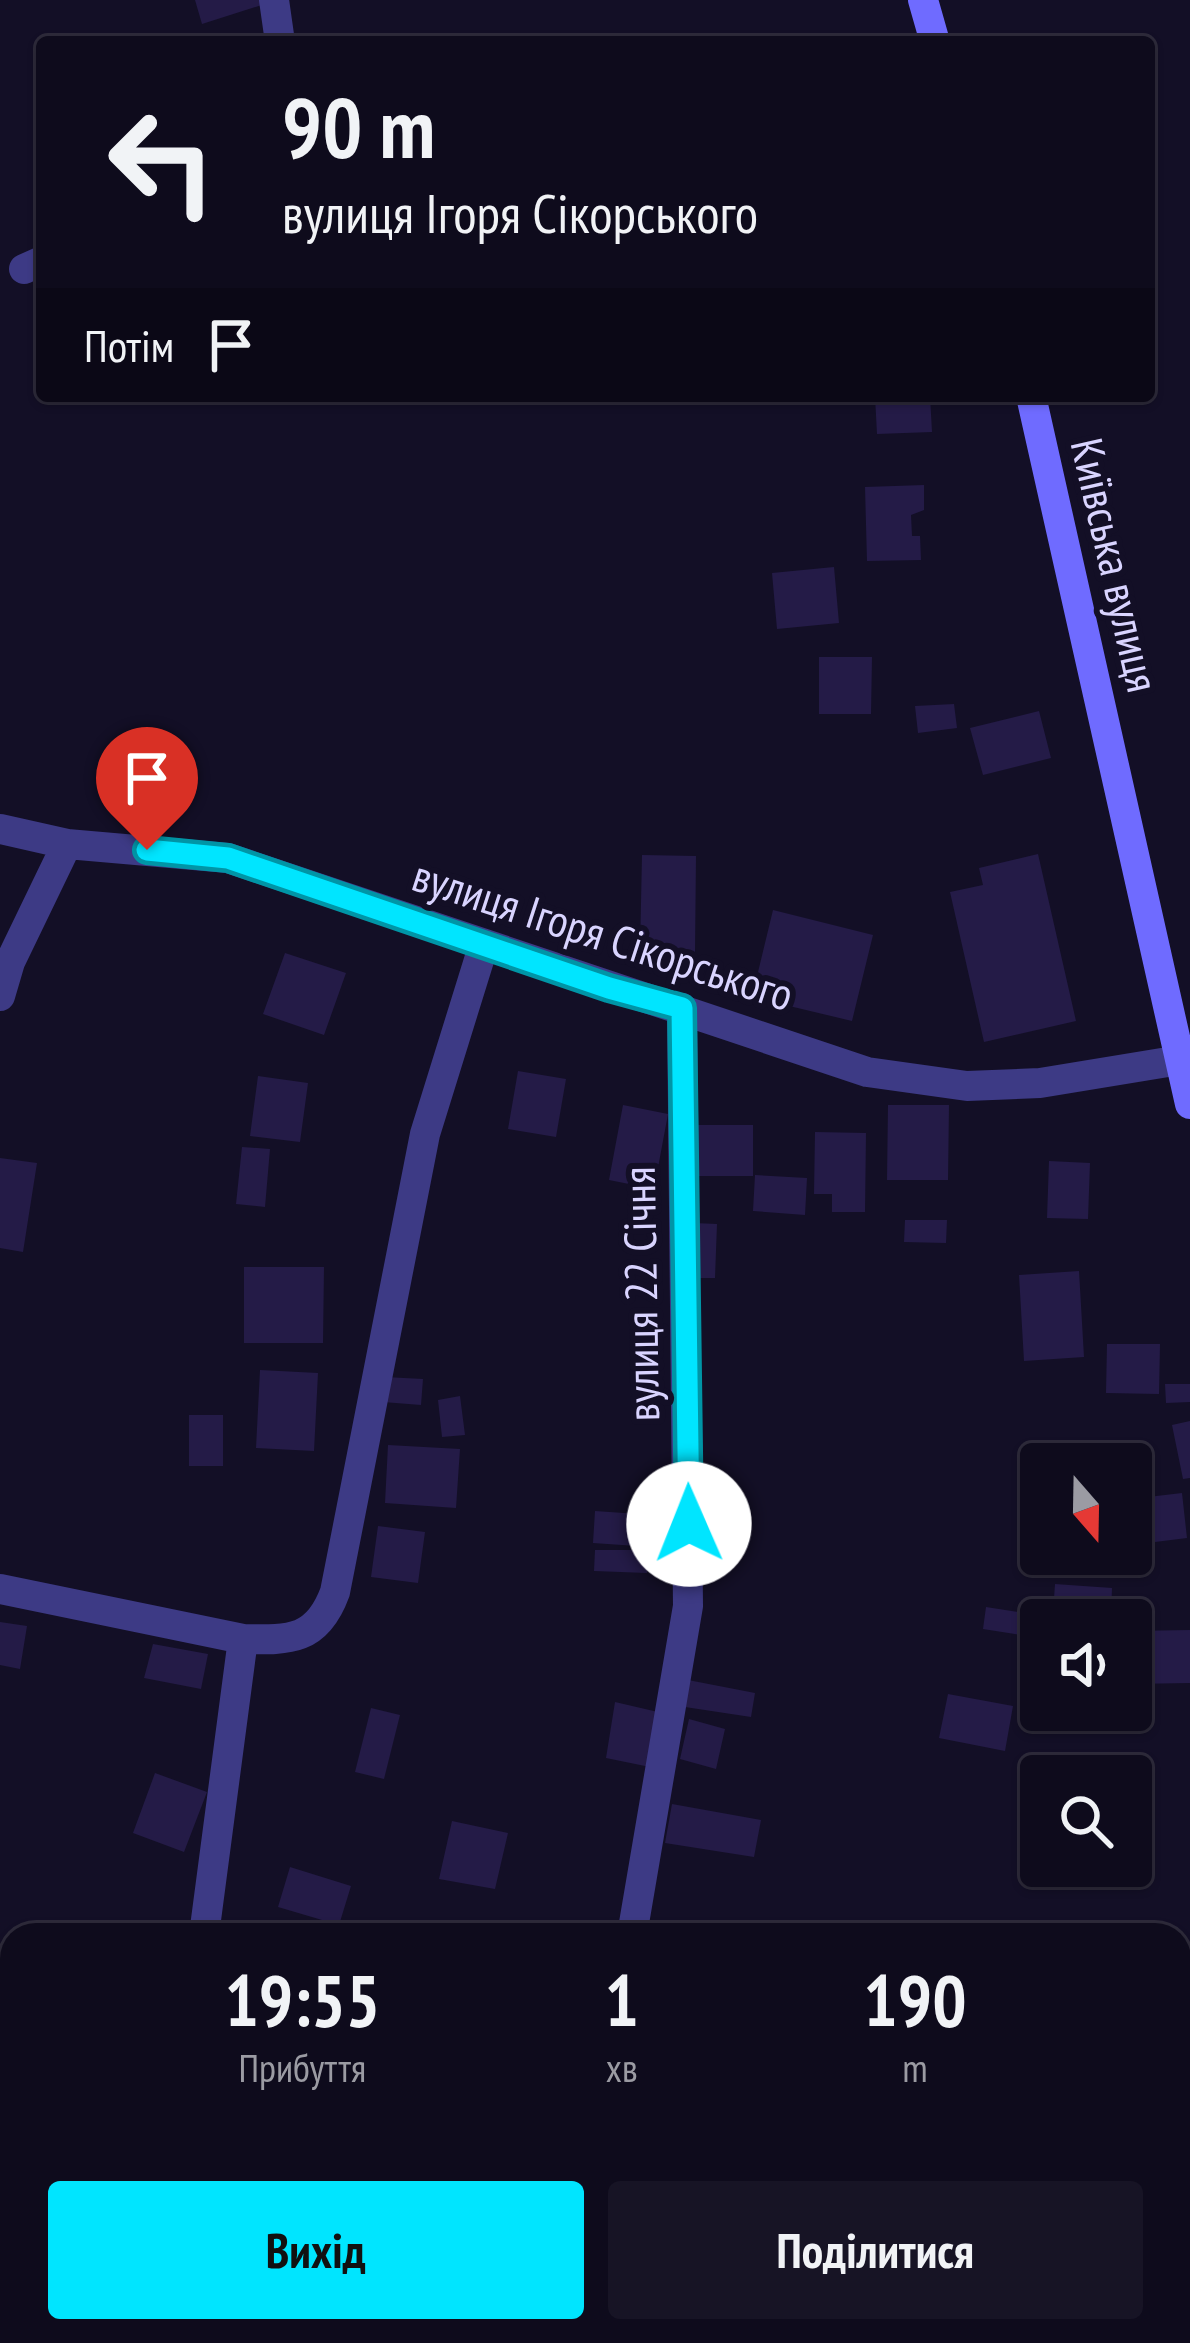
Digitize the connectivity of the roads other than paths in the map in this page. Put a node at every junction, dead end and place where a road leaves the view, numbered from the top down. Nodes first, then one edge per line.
1 (274, 0) edge
2 (923, 0) edge
3 (279, 36) edge
4 (933, 36) edge
5 (1032, 402) edge
6 (0, 829) edge
7 (67, 844) junction
8 (484, 944) junction
9 (0, 996) edge
10 (682, 1008) junction
11 (1180, 1060) junction
12 (1190, 1104) edge
13 (0, 1589) edge
14 (243, 1639) junction
15 (206, 1923) edge
16 (634, 1923) edge

1 - 3 street
2 - 4 street
5 - 11 street, Київська вулиця
6 - 7 street, вулиця Ігоря Сікорського
7 - 8 street, вулиця Ігоря Сікорського
7 - 9 street
8 - 10 street, вулиця Ігоря Сікорського
8 - 14 street
10 - 11 street, вулиця Ігоря Сікорського
10 - 16 street, вулиця 22 Січня
11 - 12 street, Київська вулиця
13 - 14 street
14 - 15 street

